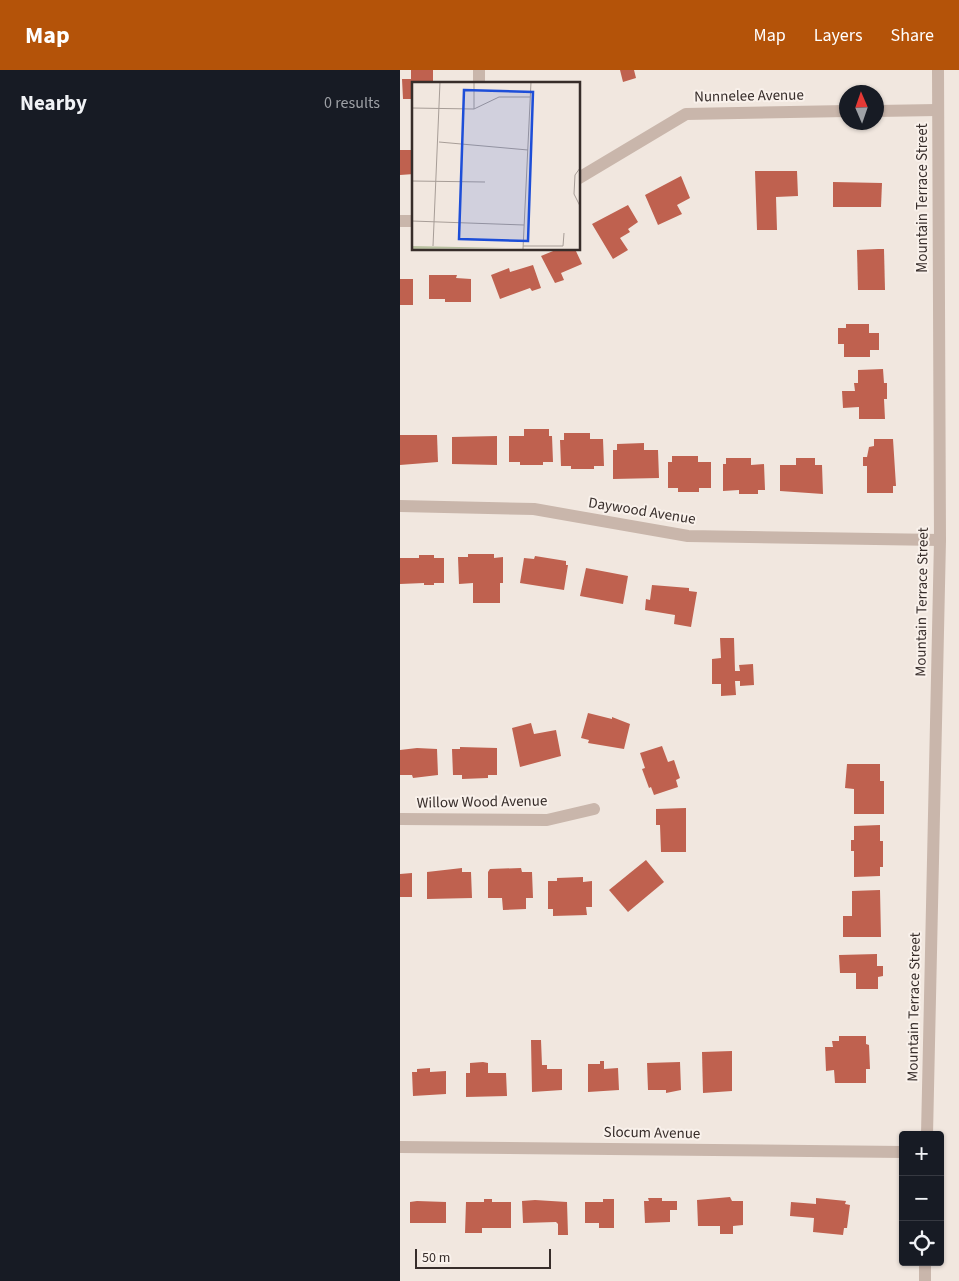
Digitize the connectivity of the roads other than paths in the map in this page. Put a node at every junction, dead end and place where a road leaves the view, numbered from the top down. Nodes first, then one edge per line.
1 (938, 70) edge
2 (937, 110) junction
3 (839, 111) edge
4 (884, 111) edge
5 (580, 177) edge
6 (400, 506) edge
7 (940, 540) junction
8 (594, 809) dead end
9 (400, 819) edge
10 (927, 1131) edge
11 (400, 1147) edge
12 (899, 1152) edge
13 (925, 1266) edge
14 (925, 1281) edge

1 - 2 street, Mountain Terrace Street
2 - 4 street
2 - 7 street, Mountain Terrace Street
3 - 5 street, Nunnelee Avenue
6 - 7 street, Daywood Avenue
7 - 10 street, Mountain Terrace Street
8 - 9 street, Willow Wood Avenue
11 - 12 street, Slocum Avenue
13 - 14 street

